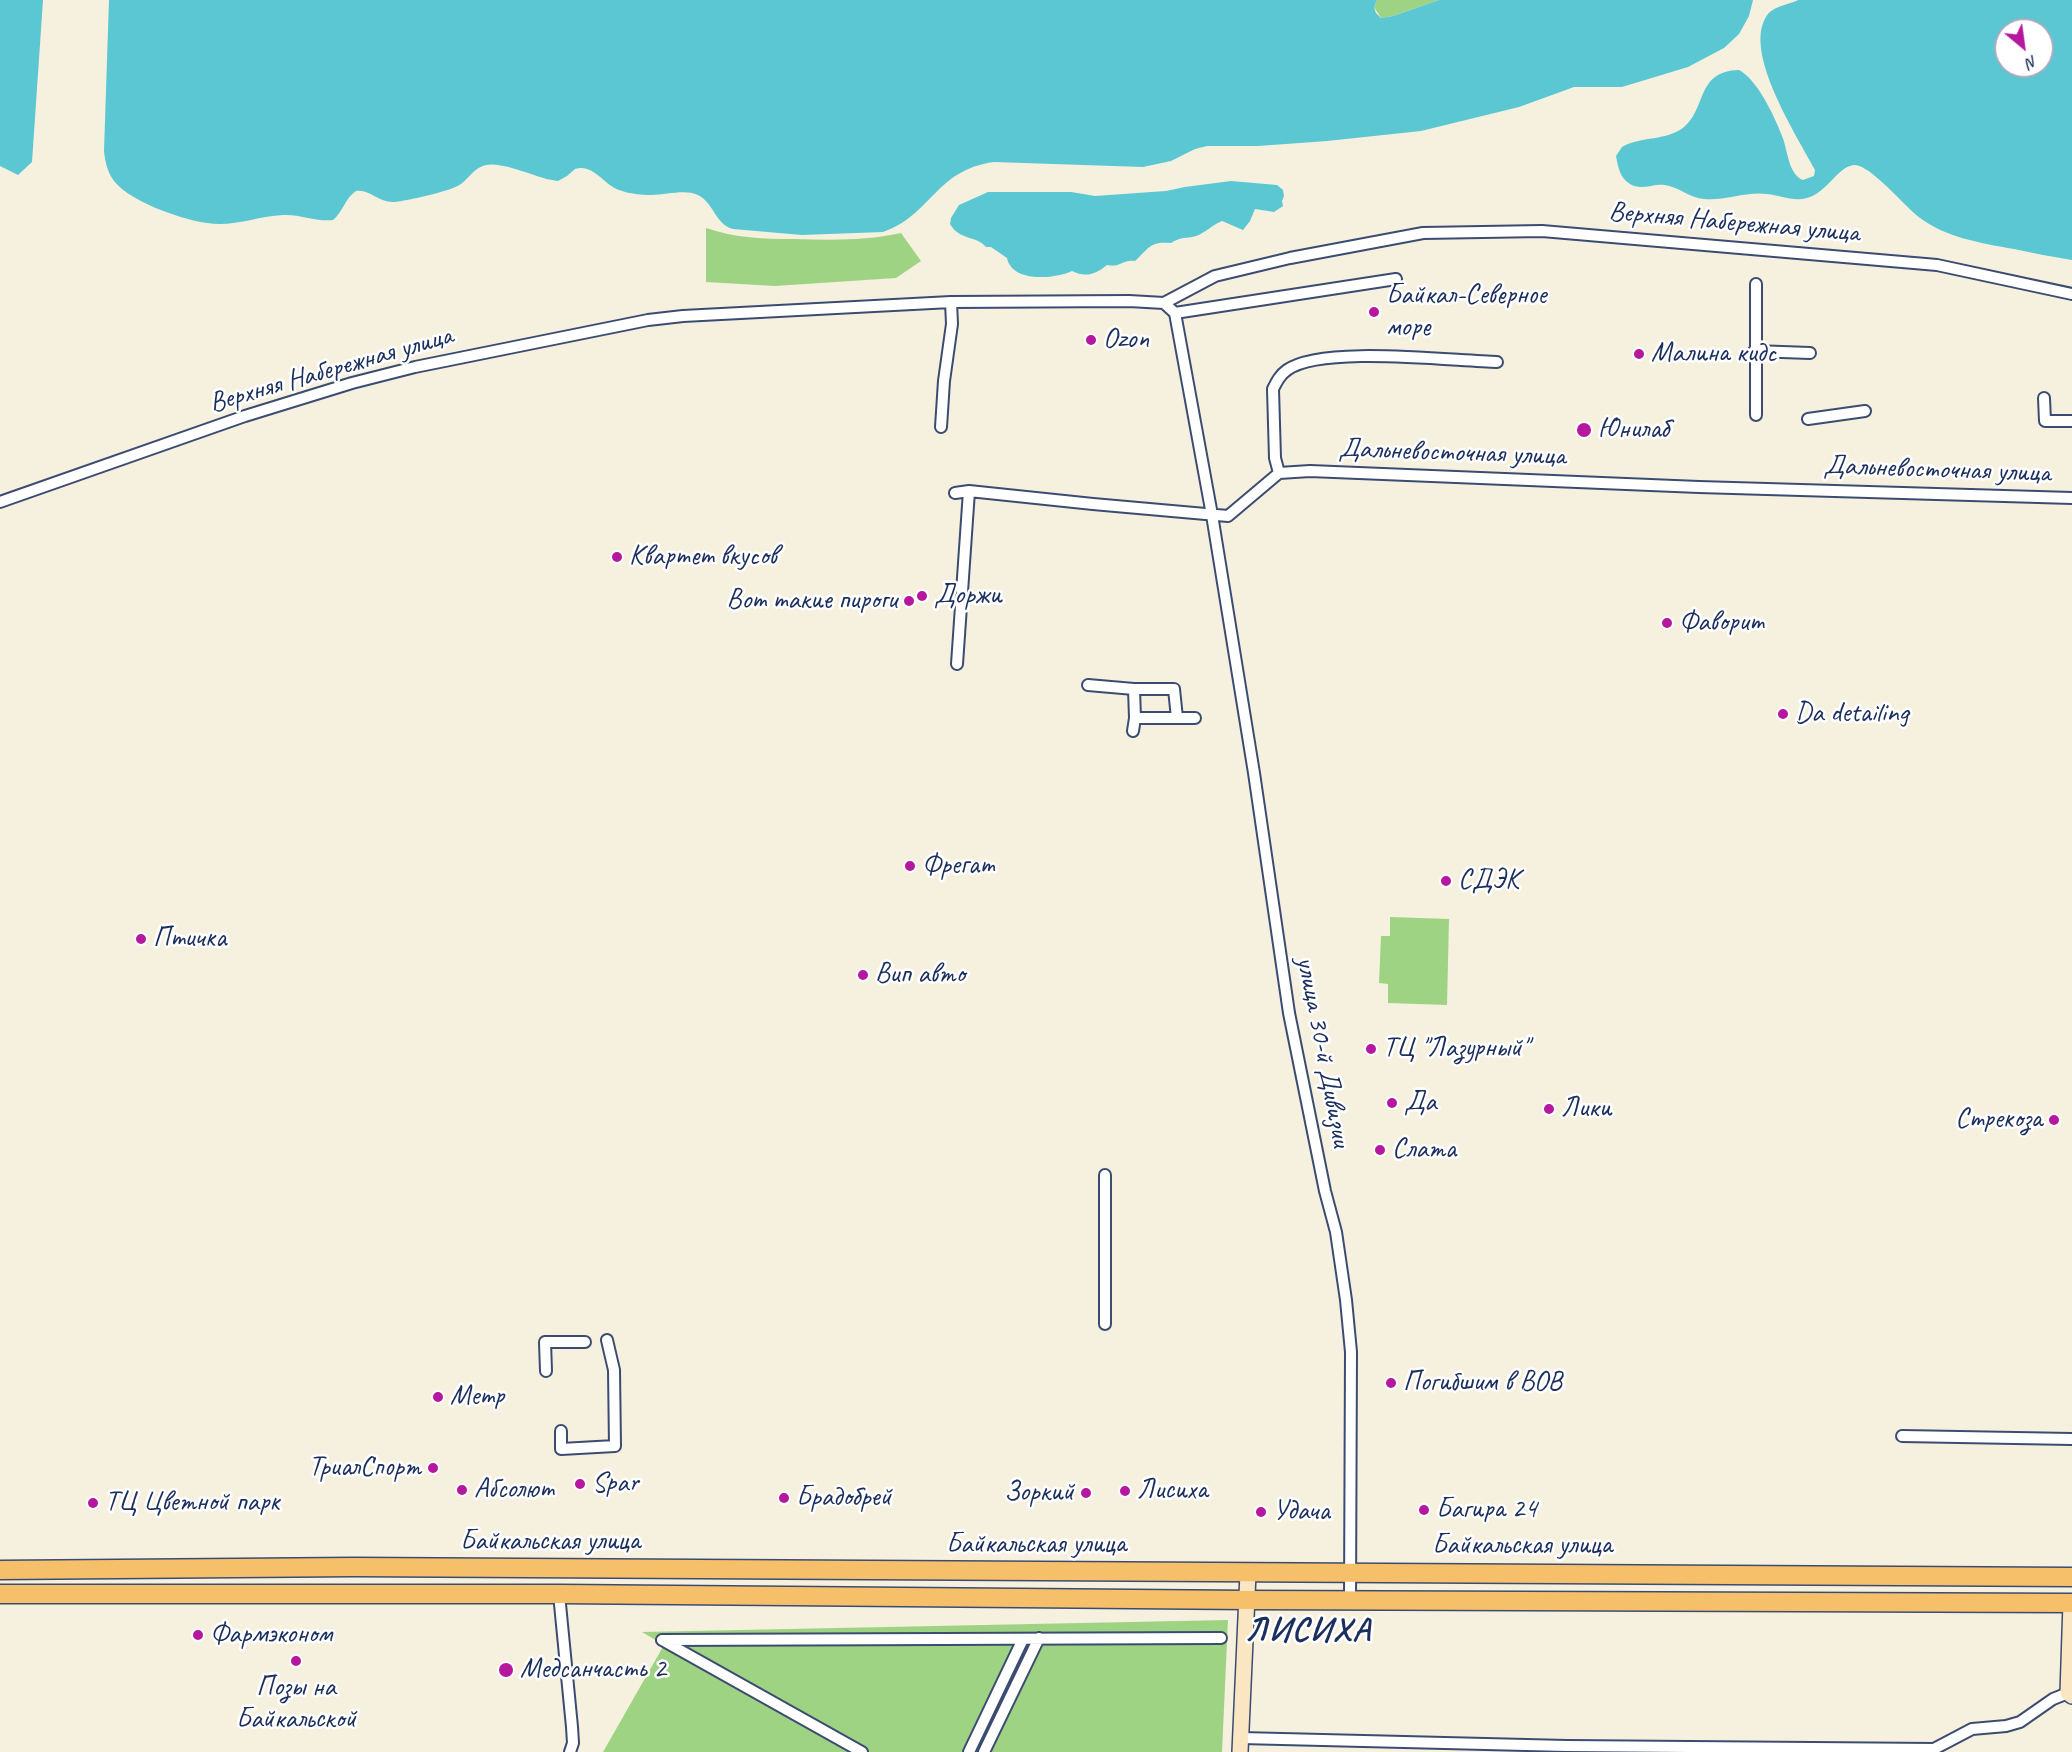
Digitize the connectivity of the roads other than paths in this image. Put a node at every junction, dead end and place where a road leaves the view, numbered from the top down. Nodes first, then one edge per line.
1 (1396, 279) dead end
2 (1756, 284) dead end
3 (2072, 294) edge
4 (951, 302) junction
5 (1164, 303) junction
6 (1175, 313) junction
7 (1755, 351) junction
8 (1810, 353) dead end
9 (1497, 362) dead end
10 (2044, 398) dead end
11 (1865, 411) dead end
12 (1756, 415) dead end
13 (1808, 419) dead end
14 (2072, 421) edge
15 (941, 427) dead end
16 (1279, 473) junction
17 (969, 490) junction
18 (955, 494) dead end
19 (2072, 498) edge
20 (0, 502) edge
21 (1212, 514) junction
22 (957, 664) dead end
23 (1088, 685) dead end
24 (1134, 689) junction
25 (1135, 718) junction
26 (1177, 718) junction
27 (1195, 718) dead end
28 (1133, 731) dead end
29 (1105, 1174) dead end
30 (1105, 1324) dead end
31 (607, 1340) dead end
32 (585, 1342) dead end
33 (546, 1371) dead end
34 (561, 1431) dead end
35 (1902, 1436) dead end
36 (2072, 1439) edge
37 (0, 1570) edge
38 (1350, 1572) junction
39 (1248, 1574) junction
40 (2072, 1577) edge
41 (0, 1594) edge
42 (559, 1594) junction
43 (1248, 1600) junction
44 (1350, 1600) junction
45 (2072, 1603) edge
46 (1039, 1638) junction
47 (1221, 1638) dead end
48 (1023, 1639) junction
49 (2070, 1695) edge
50 (1240, 1745) edge
51 (570, 1752) edge
52 (862, 1752) edge
53 (969, 1752) edge
54 (984, 1752) edge

1 - 6 street
2 - 7 street
3 - 5 street, Верхняя Набережная улица
4 - 5 street, Верхняя Набережная улица
4 - 15 street
4 - 20 street, Верхняя Набережная улица
5 - 6 street
6 - 21 street, улица 30-й Дивизии
7 - 8 street
7 - 12 street
9 - 16 street
10 - 14 street
11 - 13 street
16 - 19 street, Дальневосточная улица
16 - 21 street
17 - 18 street
17 - 21 street
17 - 22 street
21 - 38 street, улица 30-й Дивизии
23 - 24 street
24 - 25 street
24 - 26 street
25 - 26 street
25 - 28 street
26 - 27 street
29 - 30 street
31 - 34 street
32 - 33 street
35 - 36 street
37 - 39 main road, Байкальская улица
38 - 39 main road, Байкальская улица
38 - 40 main road, Байкальская улица
38 - 44 street, улица 30-й Дивизии
39 - 43 main road
41 - 42 main road, Байкальская улица
42 - 43 main road, Байкальская улица
42 - 51 street
43 - 44 main road, Байкальская улица
43 - 50 main road
44 - 45 main road, Байкальская улица
45 - 49 main road
46 - 47 street
46 - 48 street
46 - 54 street
48 - 52 street
48 - 53 street
49 - 50 street

